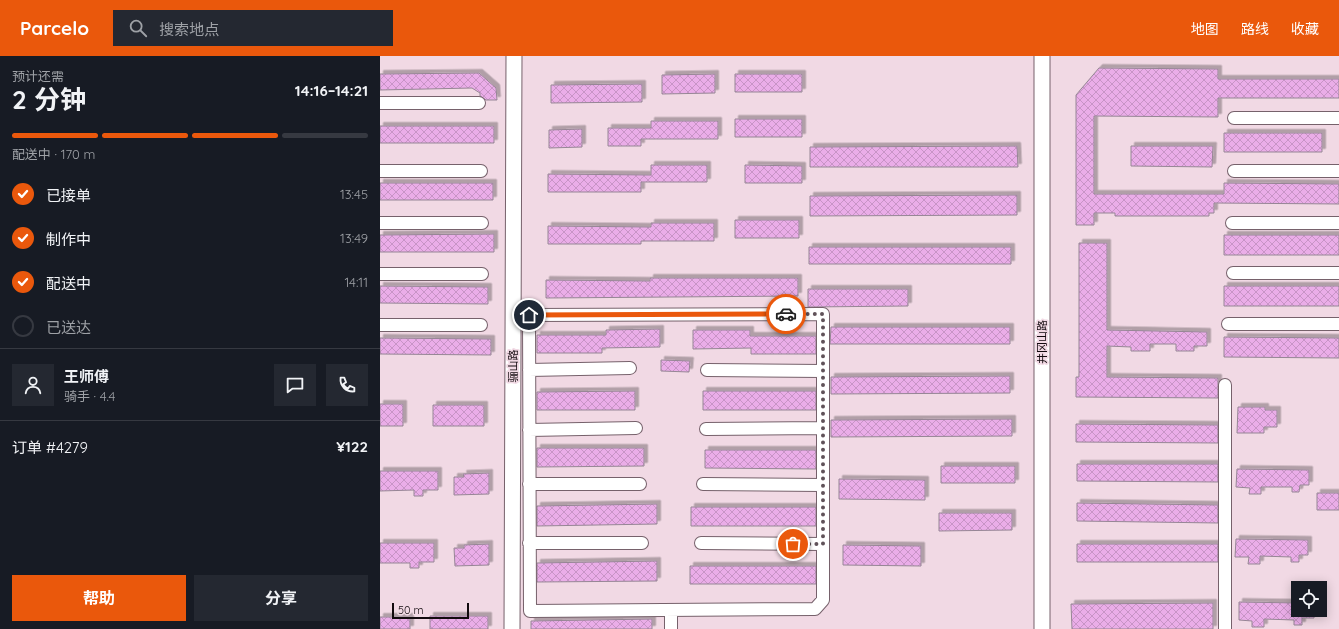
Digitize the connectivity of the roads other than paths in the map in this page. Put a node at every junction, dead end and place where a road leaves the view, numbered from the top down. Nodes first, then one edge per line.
1 (514, 56) edge
2 (1042, 56) edge
3 (380, 103) edge
4 (479, 103) dead end
5 (1234, 118) dead end
6 (1339, 118) edge
7 (380, 171) edge
8 (481, 171) dead end
9 (1234, 171) dead end
10 (1339, 171) edge
11 (380, 223) edge
12 (482, 223) dead end
13 (1232, 223) dead end
14 (1339, 223) edge
15 (1233, 273) dead end
16 (1339, 273) edge
17 (380, 274) edge
18 (482, 274) dead end
19 (1228, 324) dead end
20 (1339, 324) edge
21 (380, 325) edge
22 (481, 325) dead end
23 (630, 368) dead end
24 (529, 370) junction
25 (707, 370) dead end
26 (823, 370) junction
27 (1226, 386) dead end
28 (636, 428) dead end
29 (823, 428) junction
30 (706, 429) dead end
31 (529, 430) junction
32 (529, 484) junction
33 (640, 484) dead end
34 (703, 484) dead end
35 (823, 485) junction
36 (642, 542) dead end
37 (529, 543) junction
38 (701, 543) dead end
39 (823, 544) junction
40 (671, 610) junction
41 (512, 629) edge
42 (671, 629) edge
43 (1042, 629) edge
44 (1224, 629) edge

1 - 41 street, 骊山路
2 - 43 street, 井冈山路
3 - 4 street
5 - 6 street
7 - 8 street
9 - 10 street
11 - 12 street
13 - 14 street
15 - 16 street
17 - 18 street
19 - 20 street
21 - 22 street
23 - 24 street
24 - 26 street
24 - 31 street
25 - 26 street
26 - 29 street
27 - 44 street
28 - 31 street
29 - 30 street
29 - 35 street
31 - 32 street
32 - 33 street
32 - 37 street
34 - 35 street
35 - 39 street
36 - 37 street
37 - 40 street
38 - 39 street
39 - 40 street
40 - 42 street

